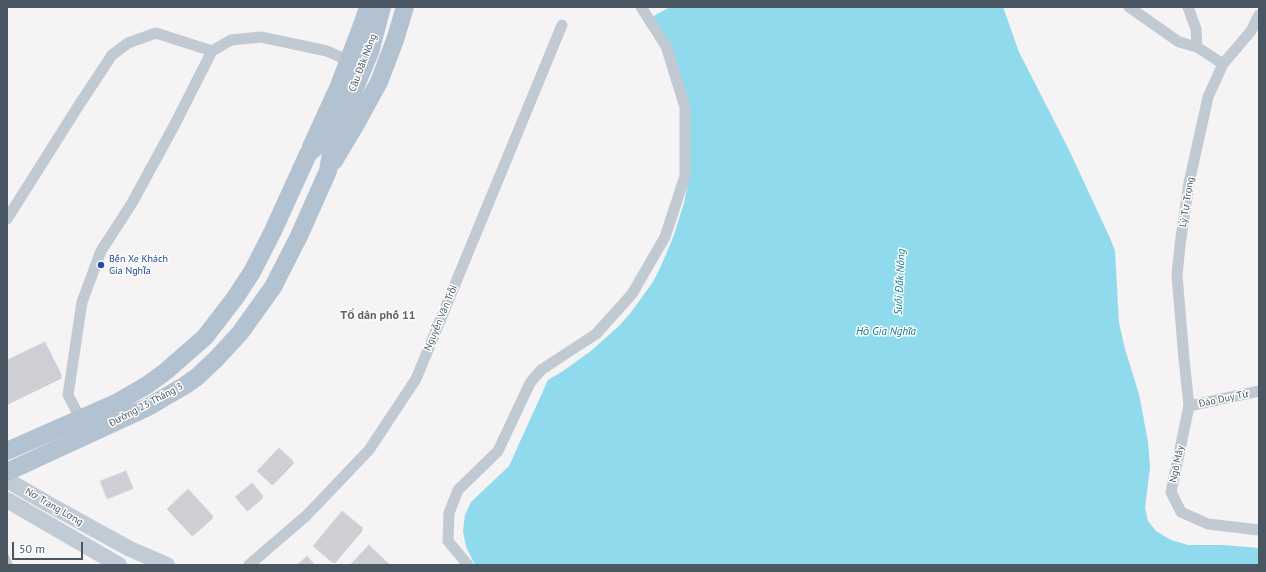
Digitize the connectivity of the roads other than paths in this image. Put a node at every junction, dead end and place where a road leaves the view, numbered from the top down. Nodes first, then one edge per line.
1 (368, 7) edge
2 (382, 7) edge
3 (405, 7) edge
4 (641, 7) edge
5 (1129, 7) edge
6 (1188, 7) edge
7 (1259, 15) edge
8 (562, 25) dead end
9 (1197, 47) junction
10 (212, 51) junction
11 (349, 61) junction
12 (1223, 64) junction
13 (338, 124) junction
14 (308, 154) junction
15 (328, 171) junction
16 (7, 219) edge
17 (1259, 391) edge
18 (1189, 406) junction
19 (80, 418) junction
20 (7, 451) edge
21 (7, 472) edge
22 (7, 480) edge
23 (7, 500) edge
24 (1259, 530) edge
25 (119, 565) edge
26 (167, 565) edge
27 (249, 565) edge
28 (468, 565) edge

1 - 11 main road
2 - 13 main road, Cầu Đắk Nông
3 - 15 main road
4 - 28 street
5 - 9 street
6 - 9 street
7 - 12 street, Lý Tự Trọng
8 - 27 street, Nguyễn Văn Trỗi
9 - 12 street
10 - 11 street
10 - 16 street
10 - 19 street
11 - 14 main road
12 - 18 street, Lý Tự Trọng
13 - 14 main road, Đường 23 Tháng 3
13 - 15 main road, Đường 23 Tháng 3
14 - 19 main road, Đường 23 Tháng 3
15 - 21 main road, Đường 23 Tháng 3
17 - 18 street, Đào Duy Từ
18 - 24 street, Ngô Mây
19 - 20 main road, Đường 23 Tháng 3
22 - 26 street, Nơ Trang Lơng
23 - 25 street, Nơ Trang Lơng

